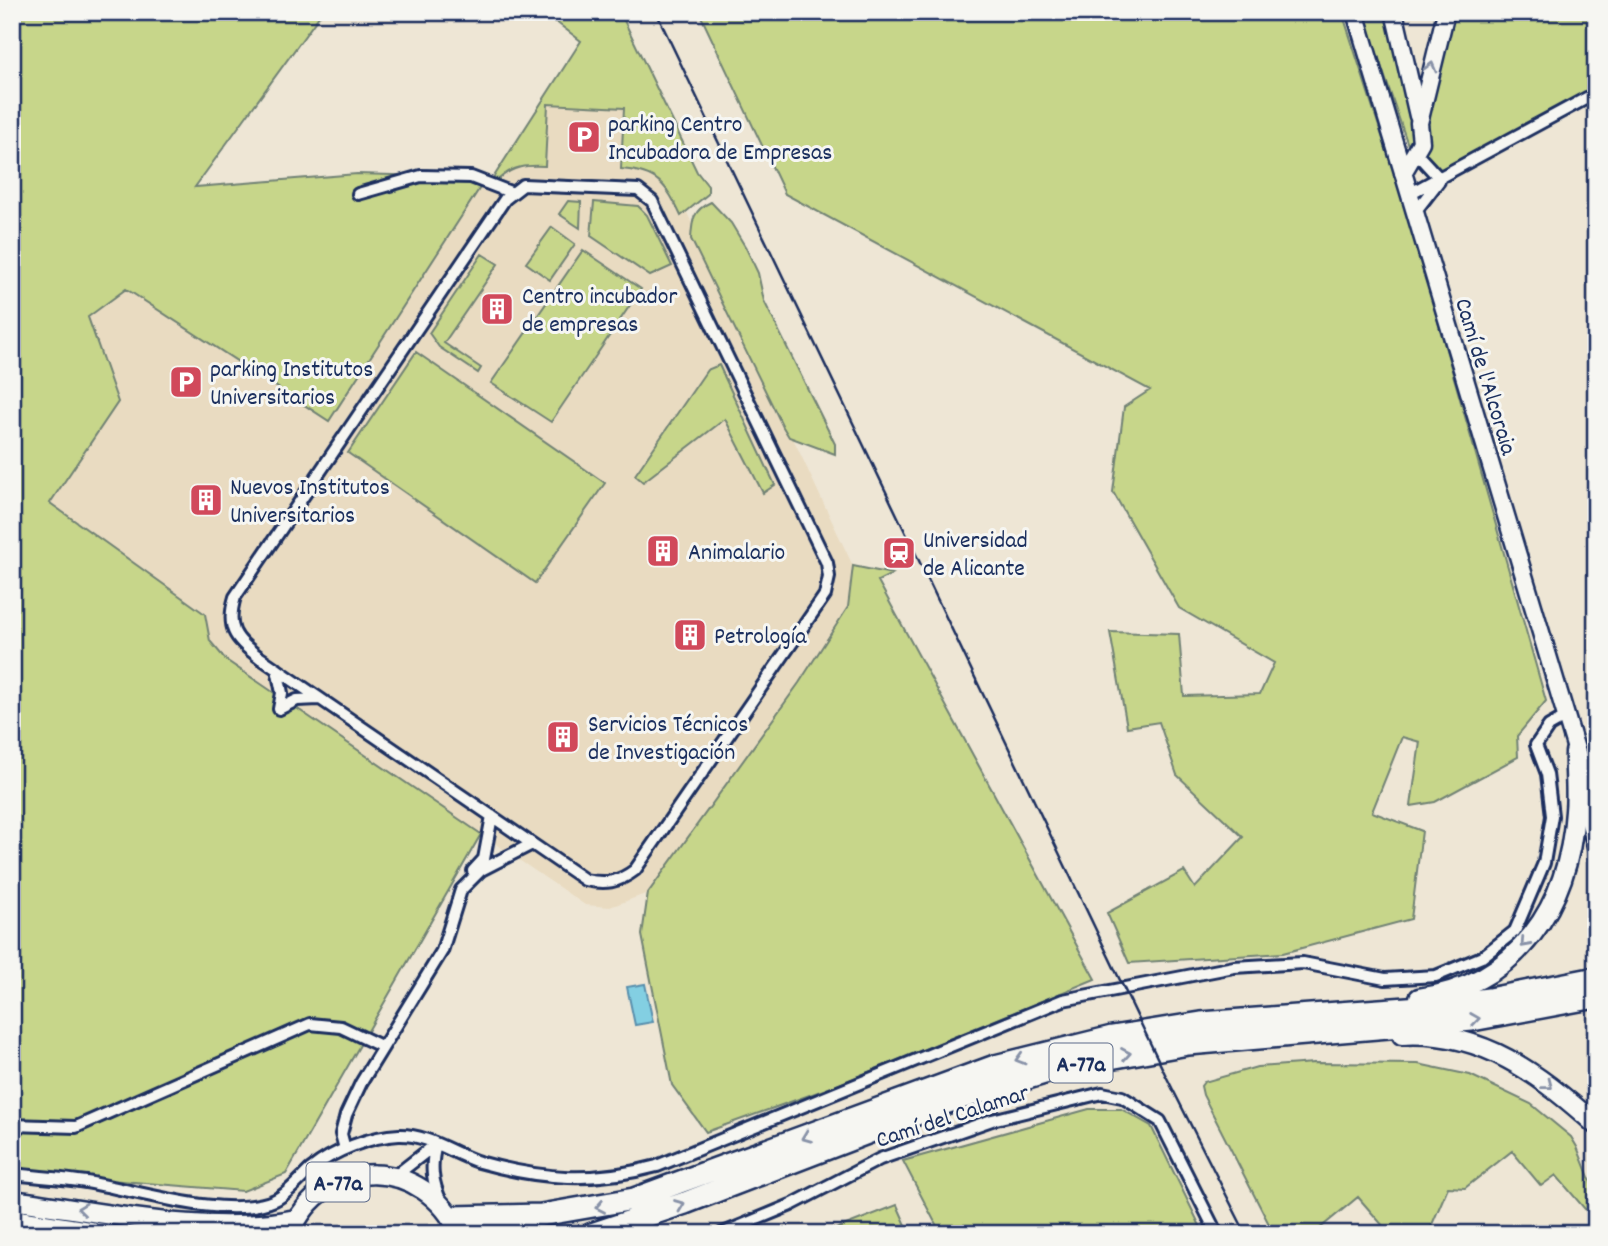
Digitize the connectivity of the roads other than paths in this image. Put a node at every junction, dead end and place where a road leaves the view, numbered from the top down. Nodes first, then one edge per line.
1 (1355, 12) edge
2 (1394, 12) edge
3 (1446, 12) edge
4 (1596, 93) edge
5 (1419, 123) junction
6 (1416, 153) junction
7 (1403, 173) junction
8 (1440, 179) junction
9 (510, 192) junction
10 (358, 194) dead end
11 (1409, 194) junction
12 (1415, 212) junction
13 (277, 669) junction
14 (321, 699) junction
15 (1565, 717) junction
16 (1575, 752) junction
17 (492, 816) junction
18 (1596, 816) edge
19 (532, 844) junction
20 (1596, 848) edge
21 (1570, 850) junction
22 (461, 890) junction
23 (1596, 978) edge
24 (1596, 997) edge
25 (1175, 1046) junction
26 (383, 1047) junction
27 (1057, 1050) junction
28 (12, 1125) edge
29 (1596, 1125) edge
30 (436, 1144) junction
31 (345, 1149) junction
32 (12, 1174) edge
33 (395, 1176) junction
34 (12, 1200) edge
35 (451, 1218) edge
36 (12, 1219) edge
37 (61, 1227) junction
38 (293, 1227) edge
39 (86, 1234) edge
40 (108, 1234) edge
41 (592, 1234) edge
42 (721, 1234) edge
43 (1216, 1234) edge

1 - 7 street, Camí de l'Alcoraia
2 - 5 street
5 -> 3 street
4 - 8 street
5 - 6 street
6 - 7 street
6 - 8 street
7 - 11 street, Camí de l'Alcoraia
8 - 11 street
8 - 12 street
9 - 10 street
9 - 13 street
9 - 19 street
11 - 12 street, Camí de l'Alcoraia
12 - 15 street, Camí de l'Alcoraia
13 - 14 street
13 - 14 street
14 - 17 street
15 - 16 street, Camí de l'Alcoraia
15 - 30 street
16 - 18 street, Camí de l'Alcoraia
16 - 20 street, Camí de l'Alcoraia
16 - 21 main road, A-77a
17 - 19 street
17 - 22 street
19 - 22 street
20 - 21 street, Camí de l'Alcoraia
21 -> 27 main road, A-77a
22 - 26 street
23 - 27 highway, A-77a
25 -> 24 highway, A-77a
25 -> 29 main road, A-77a
41 -> 25 highway, A-77a
26 - 28 street
26 - 31 street
27 -> 35 highway, A-77a
30 - 31 street
30 - 33 street
30 - 35 street
31 - 32 street
33 - 35 main road, A-77a
33 - 38 main road, A-77a
38 -> 34 main road, A-77a
36 - 37 main road
37 - 39 main road
37 - 40 main road
42 - 43 street, Camí del Calamar

